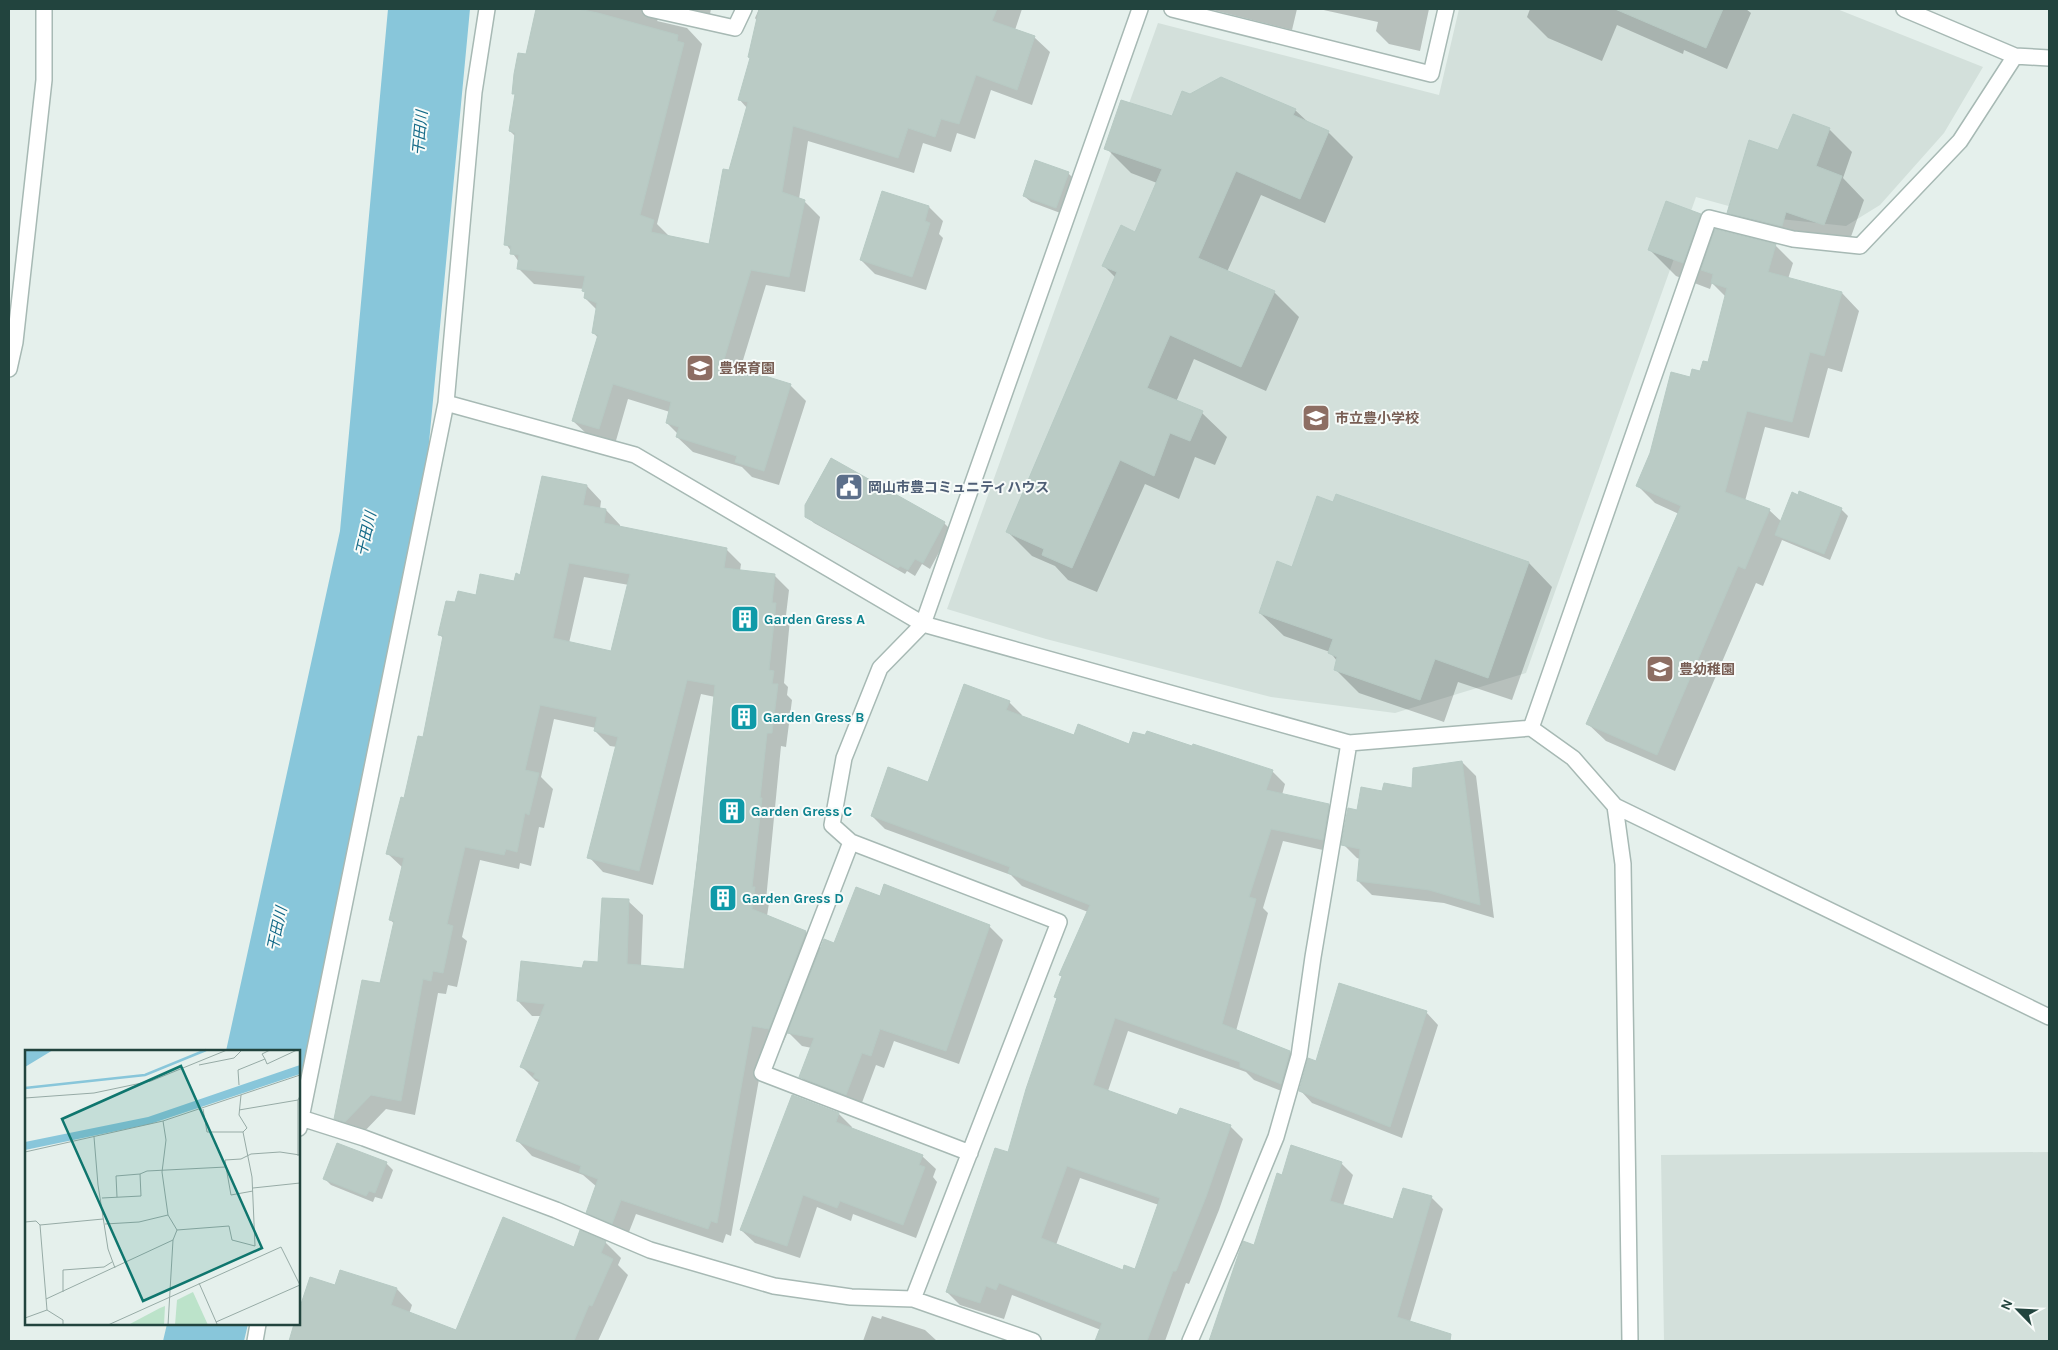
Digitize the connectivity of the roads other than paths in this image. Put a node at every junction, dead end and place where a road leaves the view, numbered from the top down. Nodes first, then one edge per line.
1 (44, 9) edge
2 (487, 9) edge
3 (650, 9) edge
4 (744, 9) edge
5 (1140, 9) edge
6 (1172, 9) edge
7 (1446, 9) edge
8 (1904, 9) edge
9 (2015, 56) junction
10 (2049, 58) edge
11 (9, 369) edge
12 (446, 403) junction
13 (923, 624) junction
14 (1531, 728) junction
15 (1349, 743) junction
16 (1615, 806) junction
17 (851, 842) junction
18 (2049, 1017) edge
19 (300, 1123) edge
20 (970, 1153) junction
21 (913, 1299) junction
22 (258, 1325) edge
23 (254, 1341) edge
24 (1033, 1341) edge
25 (1190, 1341) edge
26 (1630, 1341) edge

1 - 11 street
2 - 12 street
3 - 4 street
5 - 13 street
6 - 7 street
8 - 9 street
9 - 10 street
9 - 14 street
12 - 13 street
12 - 19 street
13 - 15 street
13 - 17 street
14 - 15 street
14 - 16 street
15 - 25 street
16 - 18 street
16 - 26 street
17 - 20 street
17 - 20 street
19 - 21 street
20 - 21 street
21 - 24 street
22 - 23 street

